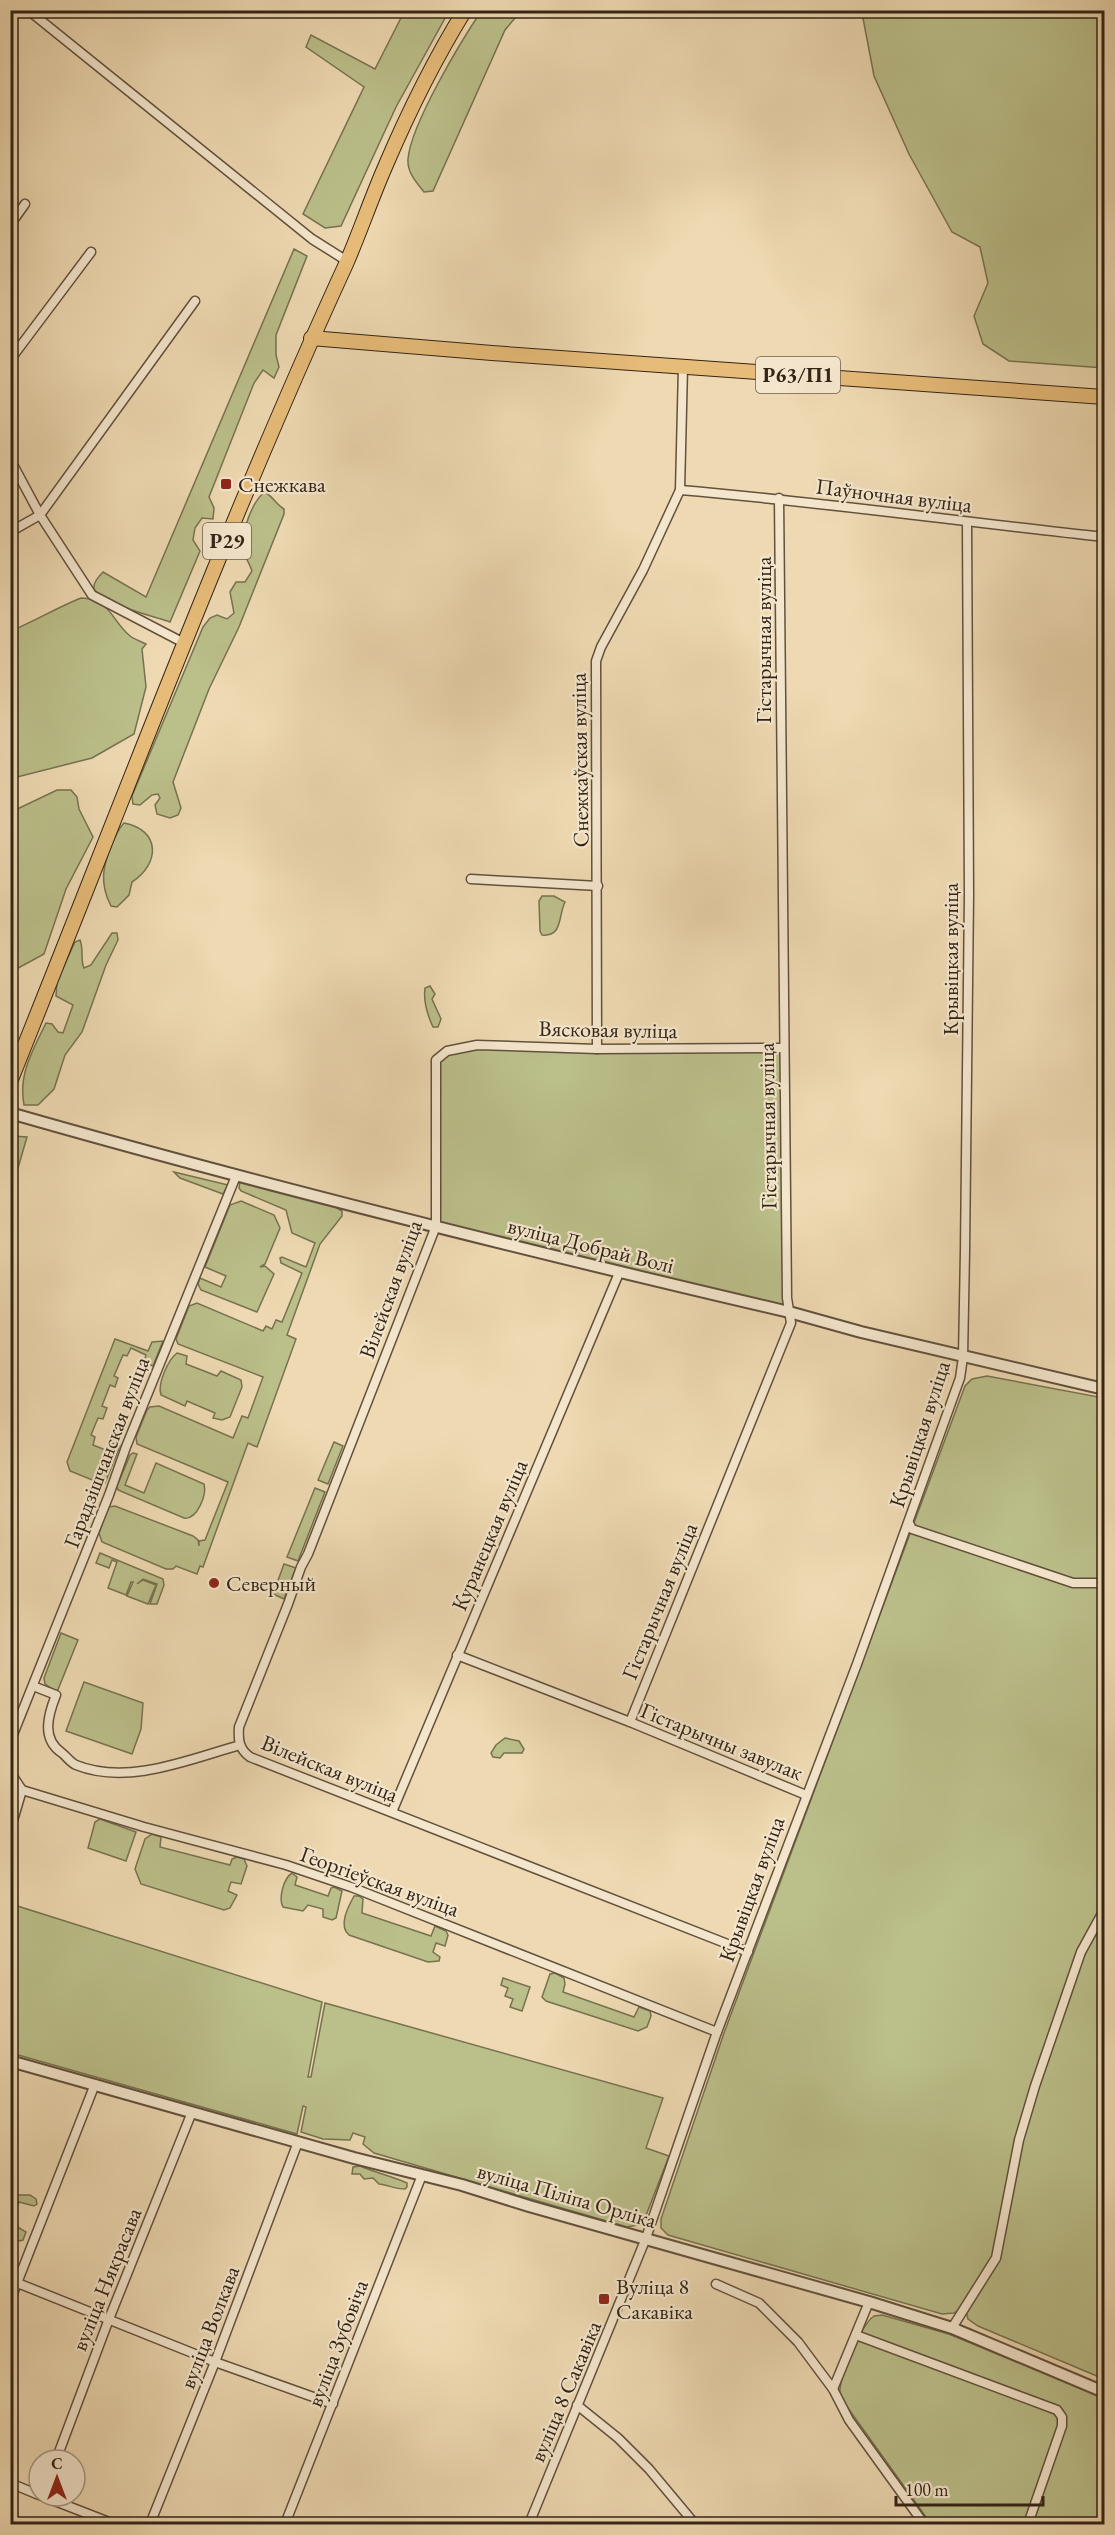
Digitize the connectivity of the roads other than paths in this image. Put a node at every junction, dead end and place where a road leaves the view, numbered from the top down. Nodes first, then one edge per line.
1 (28, 10) edge
2 (465, 10) edge
3 (25, 204) dead end
4 (10, 225) edge
5 (91, 252) dead end
6 (347, 261) junction
7 (195, 301) dead end
8 (311, 338) junction
9 (10, 360) edge
10 (683, 367) junction
11 (1104, 397) edge
12 (10, 459) edge
13 (680, 490) junction
14 (780, 498) junction
15 (40, 515) junction
16 (967, 523) junction
17 (10, 532) edge
18 (1104, 537) edge
19 (186, 644) junction
20 (471, 879) dead end
21 (598, 886) junction
22 (784, 1048) junction
23 (597, 1049) junction
24 (436, 1060) joint
25 (10, 1082) edge
26 (10, 1113) edge
27 (236, 1176) junction
28 (436, 1226) junction
29 (619, 1273) junction
30 (789, 1312) junction
31 (963, 1357) junction
32 (1104, 1389) edge
33 (909, 1523) junction
34 (1104, 1583) edge
35 (457, 1655) junction
36 (33, 1686) junction
37 (630, 1722) junction
38 (10, 1742) edge
39 (240, 1745) junction
40 (10, 1772) edge
41 (21, 1790) junction
42 (806, 1795) junction
43 (392, 1812) junction
44 (10, 1831) edge
45 (1104, 1910) edge
46 (748, 1952) junction
47 (717, 2032) junction
48 (10, 2061) edge
49 (95, 2084) junction
50 (192, 2112) junction
51 (298, 2142) junction
52 (422, 2175) junction
53 (646, 2238) junction
54 (14, 2282) edge
55 (716, 2284) dead end
56 (10, 2301) edge
57 (869, 2302) junction
58 (109, 2319) junction
59 (952, 2328) junction
60 (856, 2336) junction
61 (215, 2362) junction
62 (833, 2389) junction
63 (1104, 2392) edge
64 (333, 2404) junction
65 (577, 2405) junction
66 (61, 2448) edge
67 (10, 2483) edge
68 (27, 2490) edge
69 (72, 2508) edge
70 (114, 2524) edge
71 (150, 2524) edge
72 (285, 2524) edge
73 (530, 2524) edge
74 (695, 2524) edge
75 (924, 2524) edge
76 (1028, 2524) edge

1 - 6 street
2 - 6 main road, Р29
3 - 4 street
5 - 9 street
6 - 8 main road, Р29
7 - 15 street
8 - 10 main road, Р63/П1
8 - 19 main road, Р29
10 - 11 main road, Р63/П1
10 - 13 street
12 - 15 street
13 - 14 street, Паўночная вуліца
13 - 21 street, Снежкаўская вуліца
14 - 16 street, Паўночная вуліца
14 - 22 street, Гістарычная вуліца
15 - 17 street
15 - 19 street
16 - 18 street, Паўночная вуліца
16 - 31 street, Крывіцкая вуліца
19 - 25 main road, Р29
20 - 21 street
21 - 23 street, Снежкаўская вуліца
22 - 23 street, Вясковая вуліца
22 - 30 street, Гістарычная вуліца
23 - 24 street, Вясковая вуліца
24 - 28 street, Вілейская вуліца
26 - 27 street, вуліца Добрай Волі
27 - 28 street, вуліца Добрай Волі
27 - 36 street, Гарадзішчанская вуліца
28 - 29 street, вуліца Добрай Волі
28 - 39 street, Вілейская вуліца
29 - 30 street, вуліца Добрай Волі
29 - 35 street, Куранецкая вуліца
30 - 31 street, вуліца Добрай Волі
30 - 37 street, Гістарычная вуліца
31 - 32 street, вуліца Добрай Волі
31 - 33 street, Крывіцкая вуліца
33 - 34 street
33 - 42 street, Крывіцкая вуліца
35 - 37 street, Гістарычны завулак
35 - 43 street, Куранецкая вуліца
36 - 38 street, Гарадзішчанская вуліца
36 - 39 street
37 - 42 street, Гістарычны завулак
39 - 43 street, Вілейская вуліца
40 - 41 street
41 - 44 street
41 - 47 street, Георгіеўская вуліца
42 - 46 street, Крывіцкая вуліца
43 - 46 street, Вілейская вуліца
45 - 59 street
46 - 47 street, Крывіцкая вуліца
47 - 53 street, Крывіцкая вуліца
48 - 49 street, вуліца Піліпа Орліка
49 - 50 street, вуліца Піліпа Орліка
49 - 54 street
50 - 51 street, вуліца Піліпа Орліка
50 - 58 street, вуліца Някрасава
51 - 52 street, вуліца Піліпа Орліка
51 - 61 street, вуліца Волкава
52 - 53 street, вуліца Піліпа Орліка
52 - 64 street, вуліца Зубовіча
53 - 57 street, вуліца Піліпа Орліка
53 - 65 street, вуліца 8 Сакавіка
54 - 56 street
54 - 58 street
55 - 62 street
57 - 59 street, вуліца Піліпа Орліка
57 - 60 street
58 - 61 street
58 - 66 street, вуліца Някрасава
59 - 63 street, вуліца Піліпа Орліка
60 - 62 street
60 - 76 street
61 - 64 street
61 - 71 street, вуліца Волкава
62 - 75 street
64 - 72 street, вуліца Зубовіча
65 - 73 street, вуліца 8 Сакавіка
65 - 74 street
67 - 68 street
69 - 70 street

